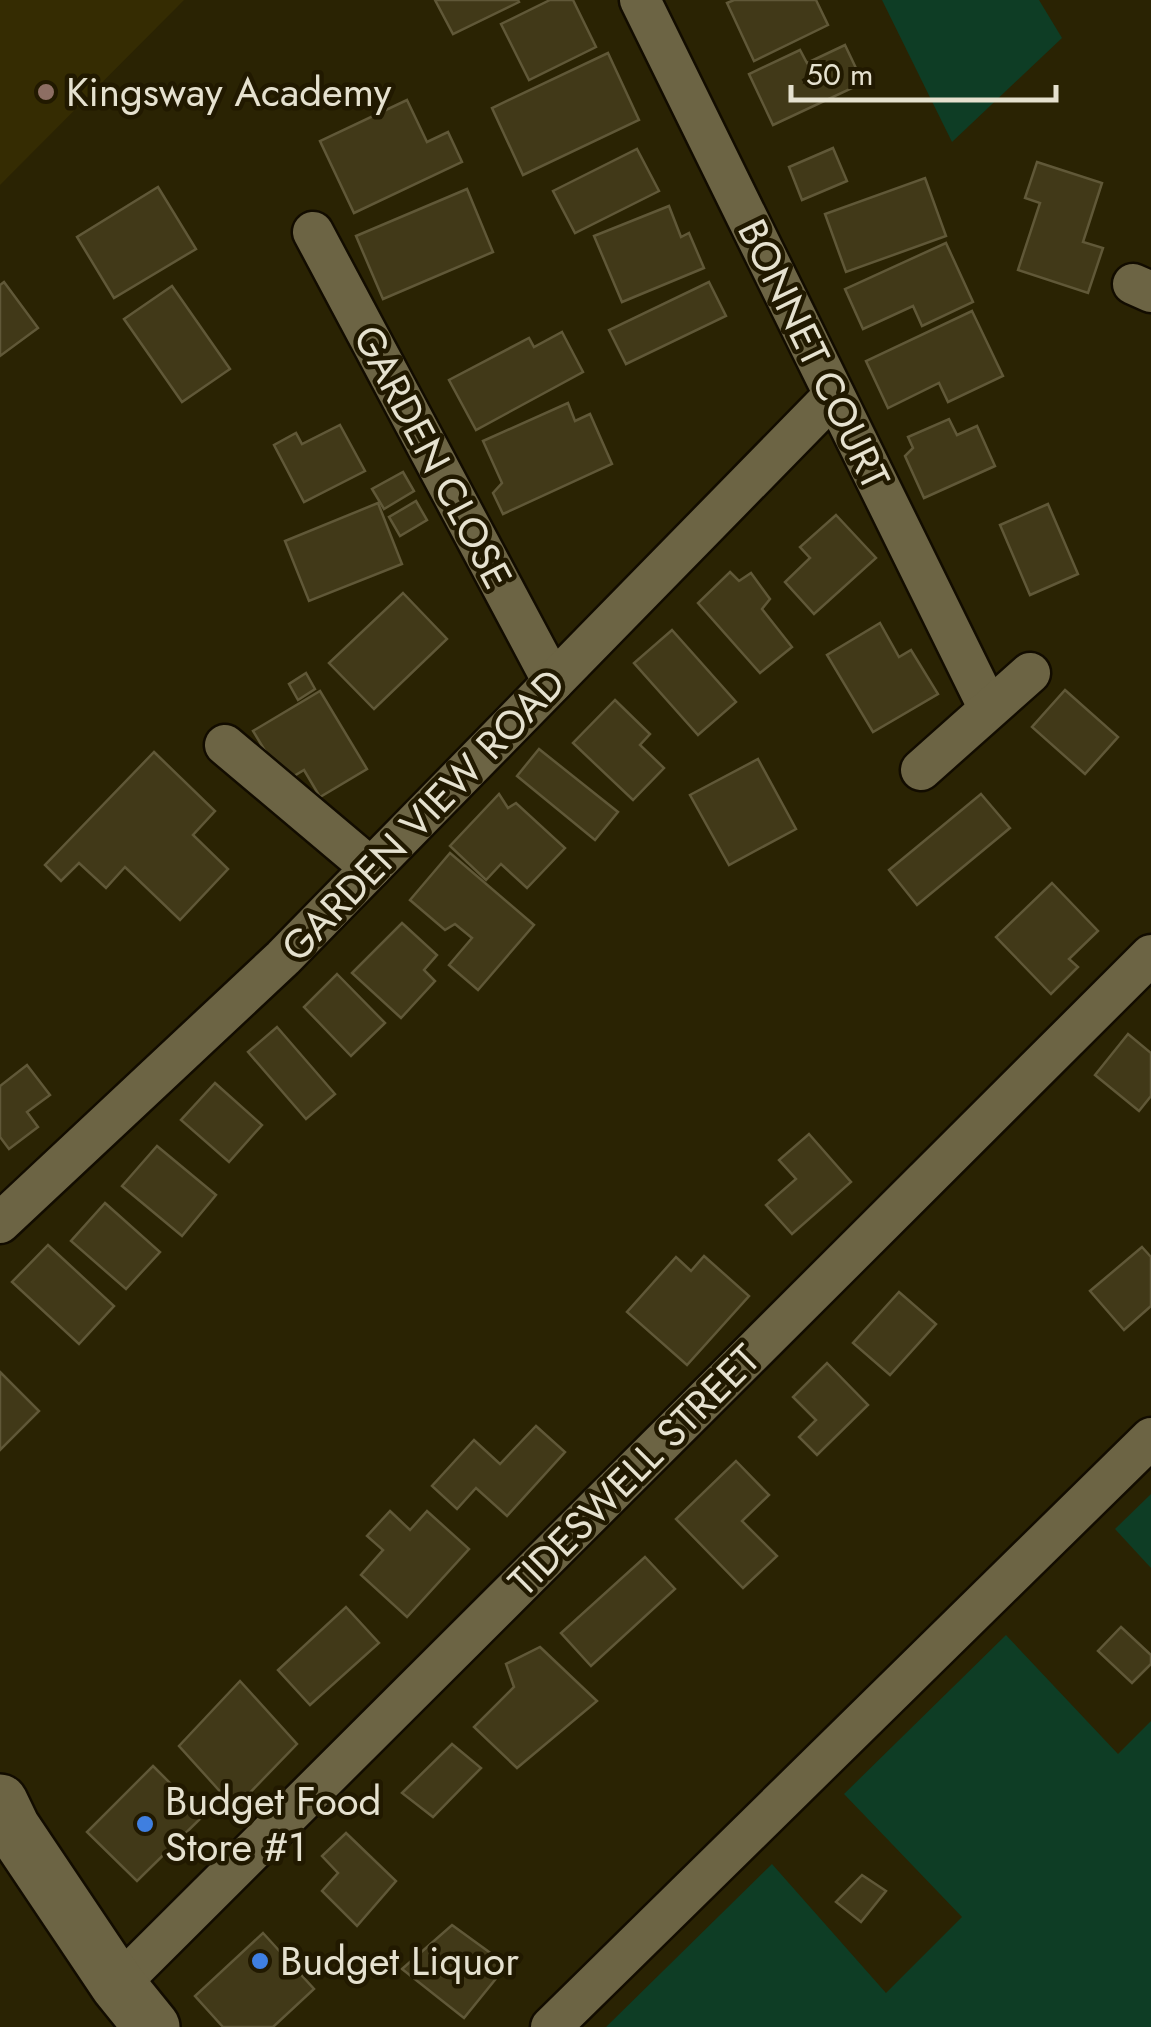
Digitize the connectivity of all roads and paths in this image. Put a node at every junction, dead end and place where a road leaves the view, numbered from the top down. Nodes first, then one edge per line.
1 (640, 0) edge
2 (313, 232) dead end
3 (834, 394) junction
4 (1030, 672) dead end
5 (553, 682) junction
6 (988, 708) junction
7 (225, 745) dead end
8 (921, 770) dead end
9 (371, 868) junction
10 (1151, 955) edge
11 (0, 1223) edge
12 (1151, 1438) edge
13 (0, 1802) edge
14 (118, 1985) junction
15 (152, 2027) edge
16 (550, 2027) edge

1 - 3 street, BONNET COURT
2 - 5 street, GARDEN CLOSE
3 - 5 street, GARDEN VIEW ROAD
3 - 6 street, BONNET COURT
4 - 6 street
5 - 9 street, GARDEN VIEW ROAD
6 - 8 street
7 - 9 street
9 - 11 street, GARDEN VIEW ROAD
10 - 14 street, TIDESWELL STREET
12 - 16 street
13 - 14 main road
14 - 15 main road

